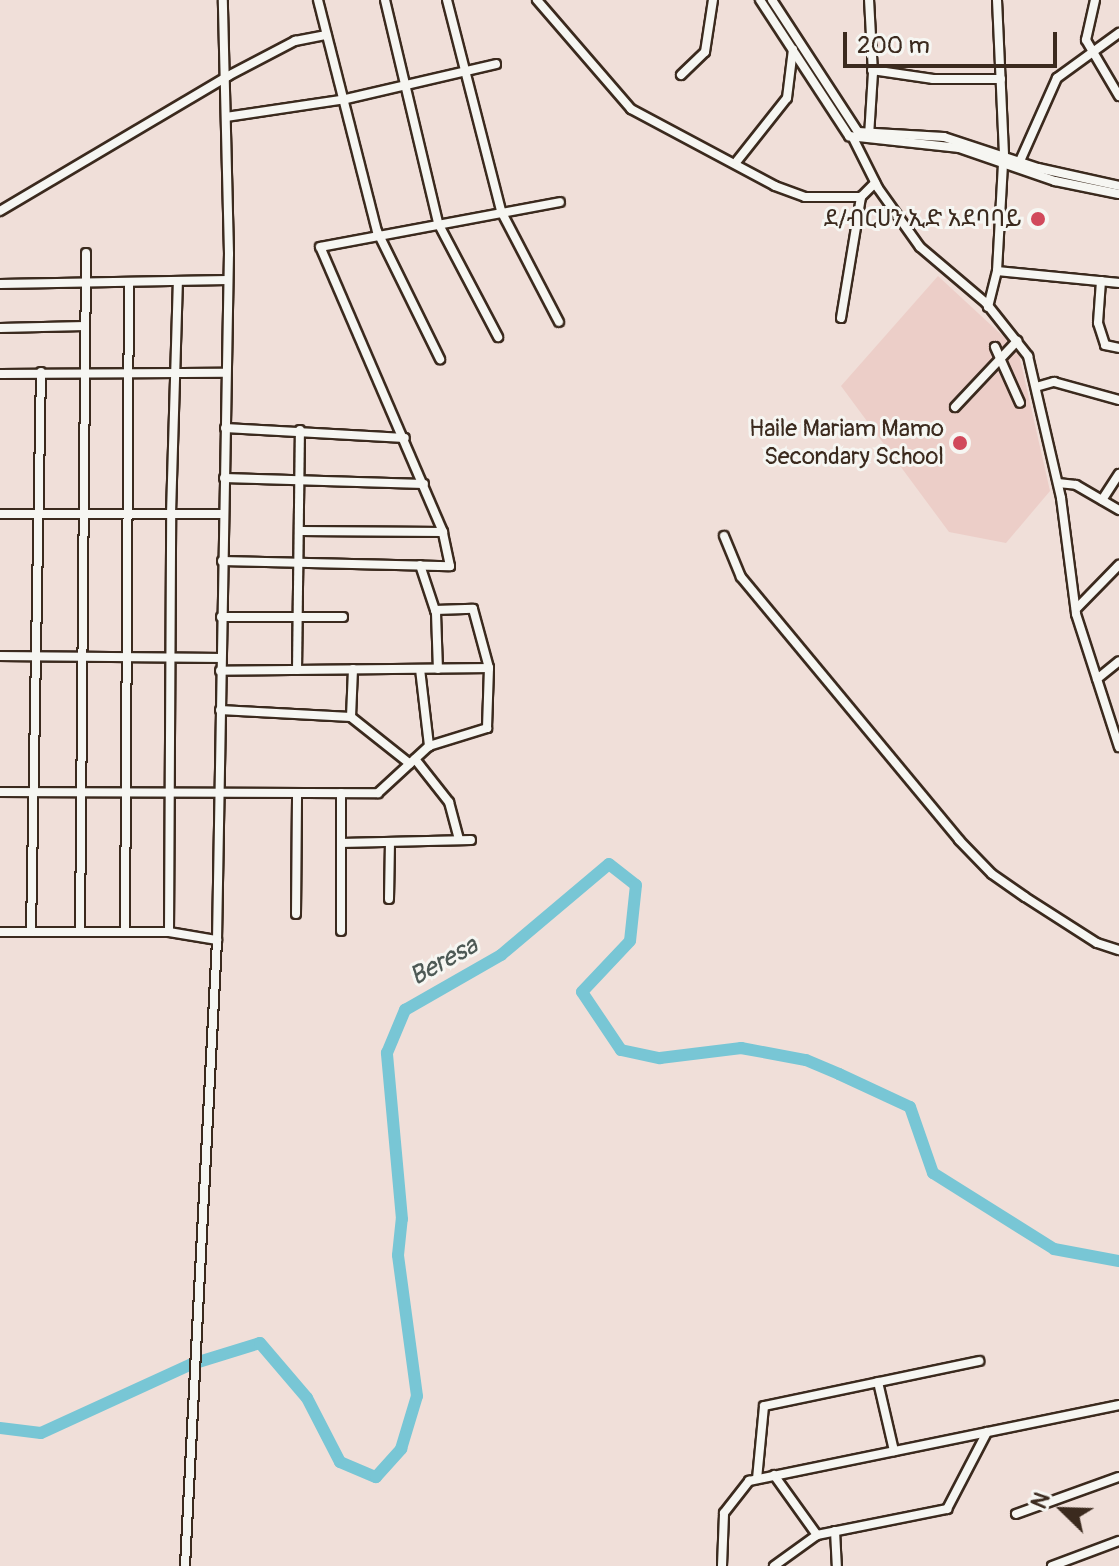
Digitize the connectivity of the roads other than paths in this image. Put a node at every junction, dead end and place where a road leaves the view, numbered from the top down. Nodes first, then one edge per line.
1 (223, 0) edge
2 (318, 0) edge
3 (385, 0) edge
4 (447, 0) edge
5 (537, 0) edge
6 (713, 0) edge
7 (760, 0) edge
8 (786, 0) edge
9 (869, 0) edge
10 (997, 0) edge
11 (1095, 0) edge
12 (772, 6) edge
13 (1119, 33) edge
14 (326, 35) junction
15 (793, 49) junction
16 (1092, 54) junction
17 (496, 64) dead end
18 (467, 67) junction
19 (872, 70) junction
20 (681, 75) dead end
21 (228, 76) junction
22 (1001, 79) junction
23 (405, 84) junction
24 (1119, 96) edge
25 (342, 99) junction
26 (226, 117) junction
27 (869, 137) junction
28 (853, 138) junction
29 (1004, 160) junction
30 (737, 161) junction
31 (1020, 161) junction
32 (875, 183) junction
33 (1119, 186) edge
34 (1119, 194) edge
35 (861, 197) junction
36 (560, 202) dead end
37 (0, 211) edge
38 (501, 211) junction
39 (438, 223) junction
40 (378, 234) junction
41 (86, 253) dead end
42 (997, 271) junction
43 (228, 280) junction
44 (1101, 281) junction
45 (85, 282) junction
46 (129, 282) junction
47 (178, 282) junction
48 (1119, 283) edge
49 (0, 284) edge
50 (988, 307) junction
51 (841, 318) dead end
52 (559, 322) dead end
53 (85, 326) junction
54 (0, 328) edge
55 (498, 337) dead end
56 (1017, 341) junction
57 (995, 347) dead end
58 (1119, 348) edge
59 (440, 359) dead end
60 (999, 360) junction
61 (41, 372) junction
62 (84, 372) junction
63 (129, 372) junction
64 (176, 373) junction
65 (226, 373) junction
66 (0, 374) edge
67 (1036, 387) junction
68 (1119, 400) edge
69 (1020, 403) dead end
70 (955, 407) dead end
71 (225, 428) junction
72 (300, 430) junction
73 (405, 438) junction
74 (1119, 474) edge
75 (224, 478) junction
76 (300, 478) junction
77 (1058, 483) junction
78 (424, 484) junction
79 (1102, 500) junction
80 (1119, 510) edge
81 (0, 514) edge
82 (38, 514) junction
83 (83, 514) junction
84 (127, 514) junction
85 (171, 514) junction
86 (223, 514) junction
87 (300, 531) junction
88 (443, 532) junction
89 (724, 536) dead end
90 (222, 561) junction
91 (300, 562) junction
92 (420, 565) junction
93 (1119, 565) edge
94 (1076, 609) junction
95 (435, 610) junction
96 (221, 617) junction
97 (299, 617) junction
98 (343, 617) dead end
99 (0, 656) edge
100 (35, 656) junction
101 (82, 657) junction
102 (128, 657) junction
103 (172, 658) junction
104 (220, 658) junction
105 (1119, 661) edge
106 (489, 668) junction
107 (353, 669) junction
108 (420, 669) junction
109 (438, 669) junction
110 (297, 670) junction
111 (220, 671) junction
112 (1097, 679) junction
113 (220, 710) junction
114 (351, 717) junction
115 (429, 746) junction
116 (1119, 747) edge
117 (412, 762) junction
118 (0, 792) edge
119 (32, 792) junction
120 (80, 792) junction
121 (127, 792) junction
122 (169, 793) junction
123 (218, 793) junction
124 (297, 793) junction
125 (341, 793) junction
126 (459, 840) junction
127 (471, 840) dead end
128 (390, 842) junction
129 (341, 843) junction
130 (389, 899) dead end
131 (296, 914) dead end
132 (125, 931) junction
133 (341, 931) dead end
134 (0, 932) edge
135 (31, 932) junction
136 (80, 932) junction
137 (169, 932) junction
138 (217, 940) junction
139 (1119, 950) edge
140 (979, 1361) dead end
141 (878, 1382) junction
142 (1119, 1405) edge
143 (987, 1432) junction
144 (894, 1451) junction
145 (774, 1475) junction
146 (757, 1479) junction
147 (1119, 1479) edge
148 (1016, 1514) dead end
149 (835, 1531) junction
150 (817, 1535) junction
151 (1119, 1541) edge
152 (1068, 1563) edge
153 (185, 1566) edge
154 (722, 1566) edge
155 (775, 1566) edge
156 (837, 1566) edge
157 (1052, 1566) edge

1 - 21 street
2 - 14 street
3 - 23 street
4 - 18 street
5 - 30 street
6 - 20 street
7 - 12 street
8 - 12 street
9 - 19 street
10 - 22 street
11 - 16 street
12 - 15 street
12 - 27 street
13 - 16 street
14 - 21 street
14 - 25 street
15 - 28 street
15 - 30 street
16 - 24 street
16 - 31 street
17 - 18 street
18 - 23 street
18 - 38 street
19 - 22 street
19 - 27 street
21 - 26 street
21 - 37 street
22 - 29 street
23 - 25 street
23 - 39 street
25 - 26 street
25 - 40 street
26 - 43 street
27 - 28 street
27 - 29 street
28 - 32 street
29 - 31 street
29 - 34 street
29 - 42 street
30 - 35 street
31 - 33 street
32 - 35 street
32 - 50 street
35 - 51 street
36 - 38 street
38 - 39 street
38 - 52 street
39 - 40 street
39 - 55 street
40 - 59 street
40 - 73 street
41 - 45 street
42 - 44 street
42 - 50 street
43 - 47 street
43 - 65 street
44 - 48 street
44 - 58 street
45 - 46 street
45 - 49 street
45 - 53 street
46 - 47 street
46 - 63 street
47 - 64 street
50 - 56 street
53 - 54 street
53 - 62 street
56 - 60 street
56 - 67 street
57 - 60 street
60 - 69 street
60 - 70 street
61 - 62 street
61 - 66 street
61 - 82 street
62 - 63 street
62 - 83 street
63 - 64 street
63 - 84 street
64 - 65 street
64 - 85 street
65 - 71 street
67 - 68 street
67 - 77 street
71 - 72 street
71 - 75 street
72 - 73 street
72 - 76 street
73 - 78 street
74 - 79 street
75 - 76 street
75 - 86 street
76 - 78 street
76 - 87 street
77 - 79 street
77 - 94 street
78 - 88 street
79 - 80 street
81 - 82 street
82 - 83 street
82 - 100 street
83 - 84 street
83 - 101 street
84 - 85 street
84 - 102 street
85 - 86 street
85 - 103 street
86 - 90 street
87 - 88 street
87 - 91 street
88 - 92 street
89 - 139 street
90 - 91 street
90 - 96 street
91 - 92 street
91 - 97 street
92 - 95 street
93 - 94 street
94 - 112 street
95 - 106 street
95 - 109 street
96 - 97 street
96 - 104 street
97 - 98 street
97 - 110 street
99 - 100 street
100 - 101 street
100 - 119 street
101 - 102 street
101 - 120 street
102 - 103 street
102 - 121 street
103 - 104 street
103 - 122 street
104 - 111 street
105 - 112 street
106 - 109 street
106 - 115 street
107 - 108 street
107 - 110 street
107 - 114 street
108 - 109 street
108 - 115 street
110 - 111 street
111 - 113 street
112 - 116 street
113 - 114 street
113 - 123 street
114 - 117 street
115 - 117 street
117 - 125 street
117 - 126 street
118 - 119 street
119 - 120 street
119 - 135 street
120 - 121 street
120 - 136 street
121 - 122 street
121 - 132 street
122 - 123 street
122 - 137 street
123 - 124 street
123 - 138 street
124 - 125 street
124 - 131 street
125 - 129 street
126 - 127 street
126 - 128 street
128 - 129 street
128 - 130 street
129 - 133 street
132 - 136 street
132 - 137 street
134 - 135 street
135 - 136 street
137 - 138 street
138 - 153 street
140 - 141 street
141 - 144 street
141 - 146 street
142 - 143 street
143 - 144 street
143 - 149 street
144 - 145 street
145 - 146 street
145 - 150 street
146 - 154 street
147 - 148 street
149 - 150 street
149 - 156 street
150 - 155 street
151 - 152 street
152 - 157 street

